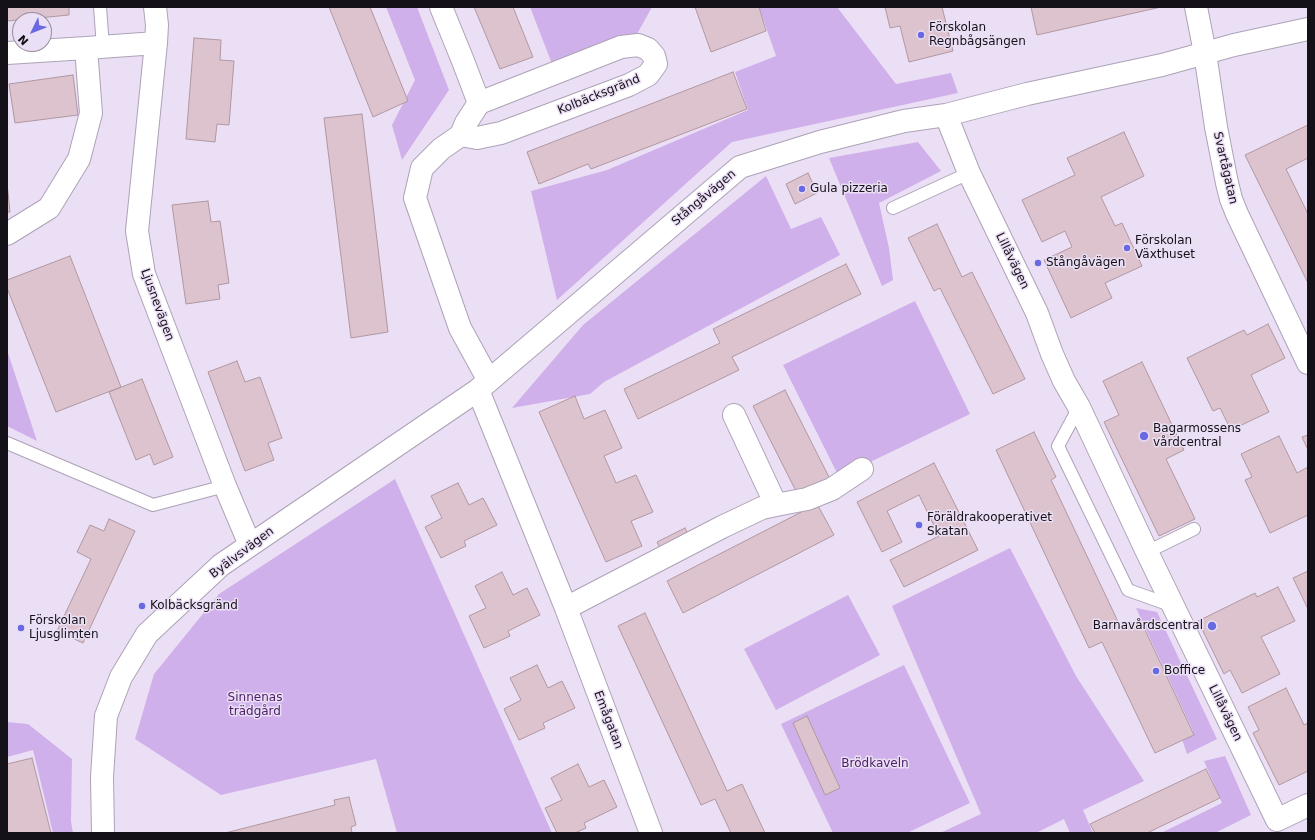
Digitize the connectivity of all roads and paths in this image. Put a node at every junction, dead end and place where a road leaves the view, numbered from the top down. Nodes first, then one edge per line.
1 (100, 7) edge
2 (155, 7) edge
3 (441, 7) edge
4 (1196, 7) edge
5 (1308, 29) edge
6 (156, 43) junction
7 (94, 47) junction
8 (7, 53) edge
9 (1205, 53) junction
10 (478, 103) junction
11 (946, 115) junction
12 (461, 135) junction
13 (969, 172) junction
14 (893, 208) dead end
15 (7, 234) edge
16 (1307, 360) edge
17 (483, 386) junction
18 (1079, 407) junction
19 (734, 415) dead end
20 (7, 443) edge
21 (862, 469) dead end
22 (225, 486) junction
23 (776, 505) junction
24 (1194, 529) dead end
25 (250, 545) junction
26 (1147, 552) junction
27 (1173, 606) junction
28 (566, 608) junction
29 (1308, 805) edge
30 (103, 833) edge
31 (651, 833) edge

1 - 7 lane
2 - 6 street, Ljusnevägen
3 - 10 street
4 - 9 street, Svartågatan
5 - 9 street, Stångåvägen
6 - 7 street
6 - 22 street, Ljusnevägen
7 - 8 street
7 - 15 street
9 - 11 street, Stångåvägen
9 - 16 street, Svartågatan
10 - 12 street
10 - 12 street, Kolbäcksgränd
11 - 13 street, Lillåvägen
11 - 17 street, Stångåvägen
12 - 17 street
13 - 14 lane
13 - 18 street, Lillåvägen
17 - 25 street, Byälvsvägen
17 - 28 street, Emågatan
18 - 26 street, Lillåvägen
18 - 27 lane
19 - 23 street
20 - 22 lane
21 - 23 street
22 - 25 street, Ljusnevägen
23 - 28 street
24 - 26 lane
25 - 30 street, Byälvsvägen
26 - 27 street, Lillåvägen
27 - 29 street, Lillåvägen
28 - 31 street, Emågatan

